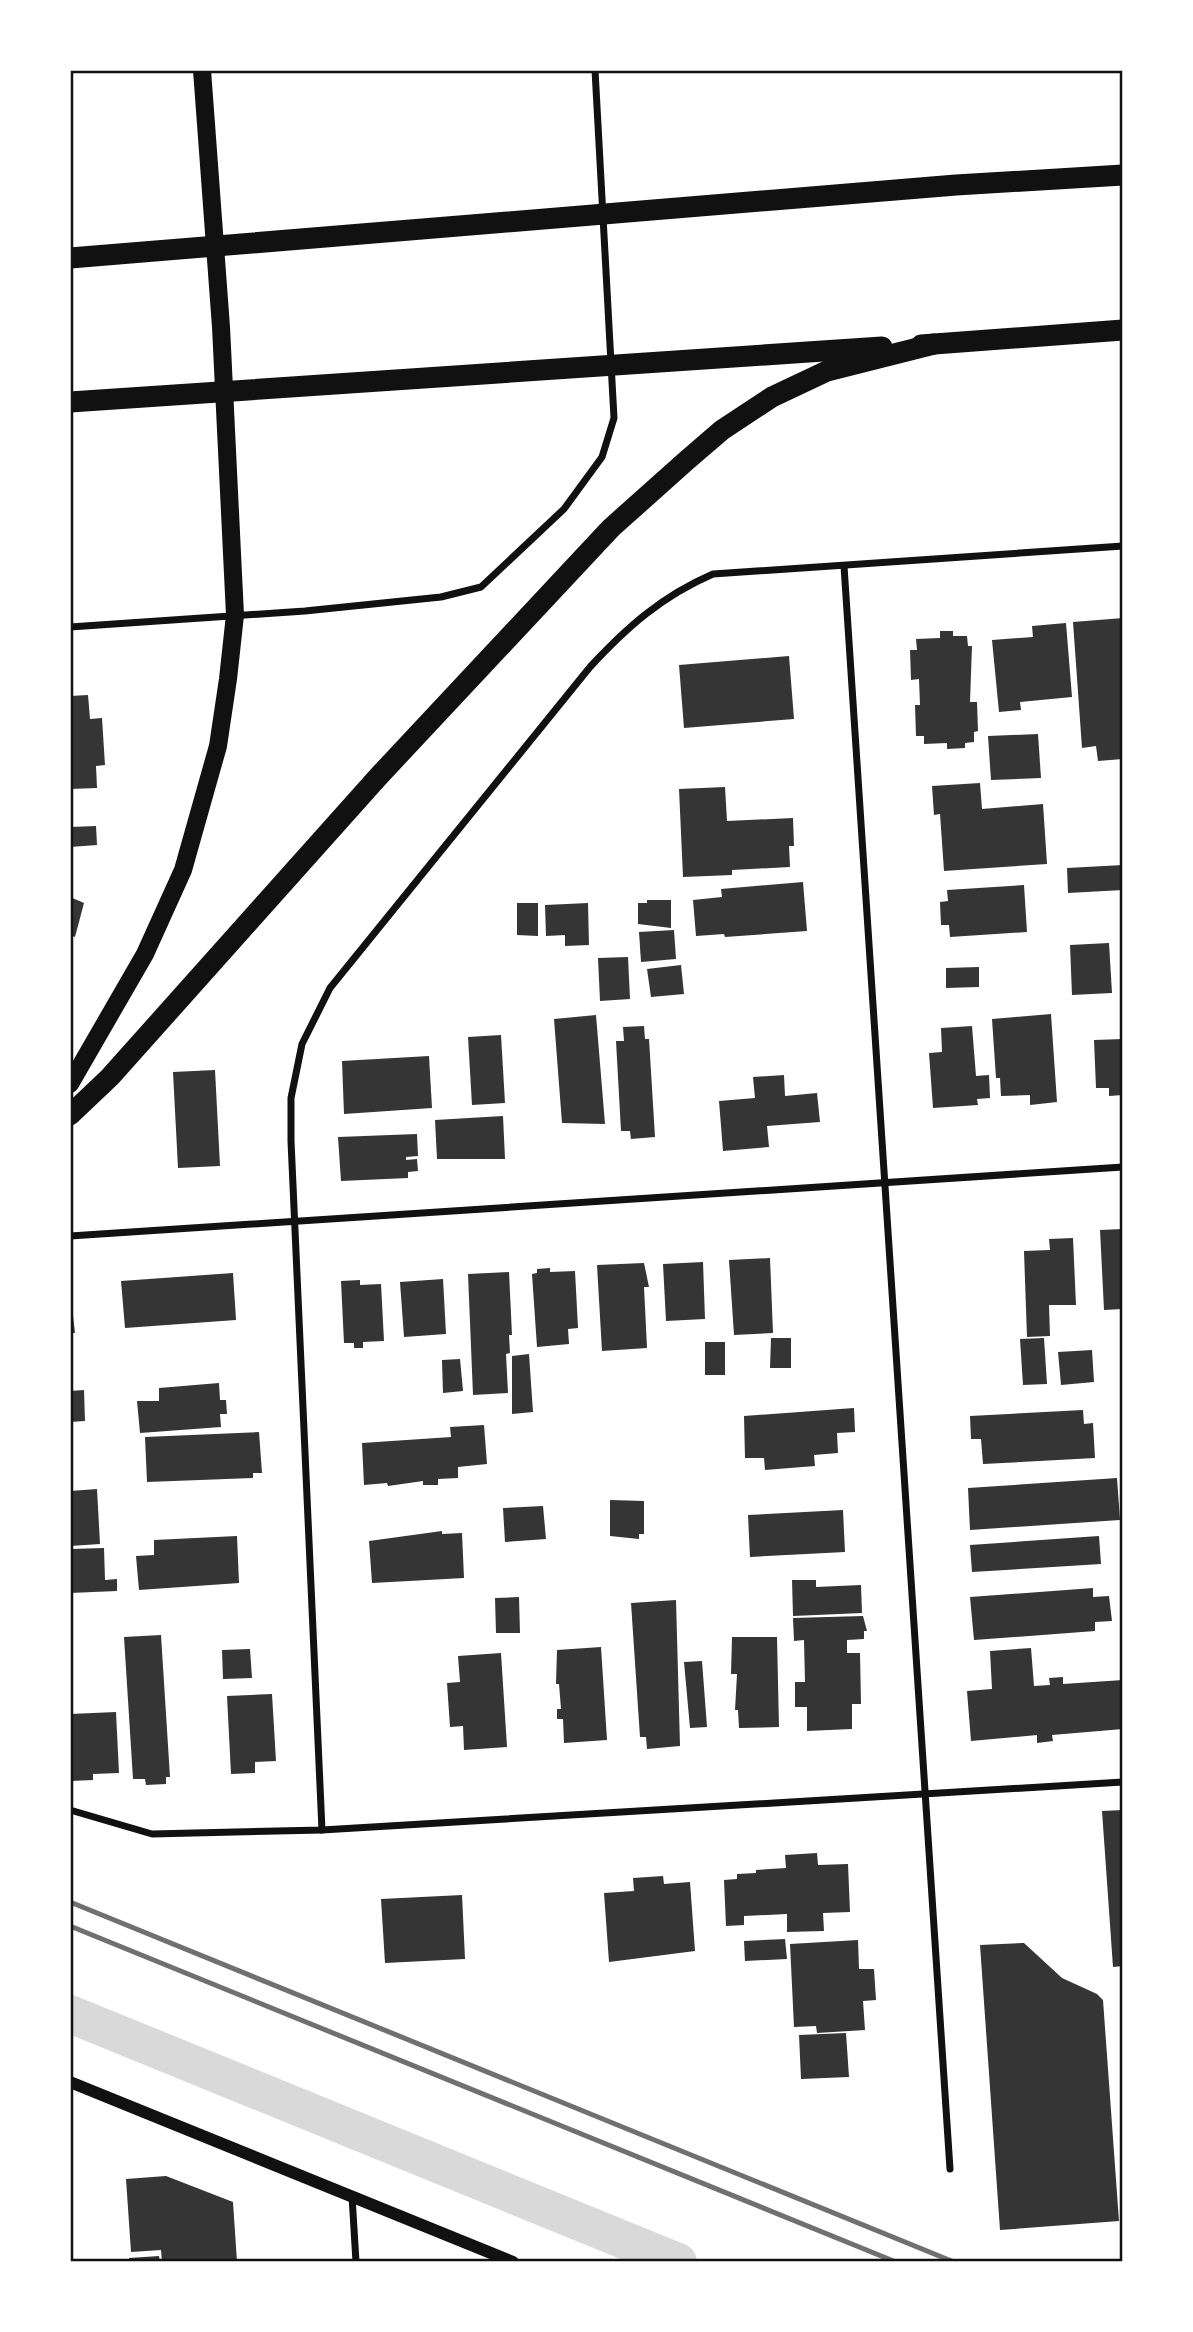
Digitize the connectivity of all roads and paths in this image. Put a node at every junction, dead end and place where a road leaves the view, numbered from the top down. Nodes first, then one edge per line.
1 (202, 70) edge
2 (595, 70) edge
3 (1123, 176) edge
4 (70, 257) edge
5 (1123, 330) edge
6 (934, 344) junction
7 (70, 402) edge
8 (1123, 547) edge
9 (844, 566) junction
10 (235, 615) junction
11 (70, 627) edge
12 (70, 1084) edge
13 (70, 1115) edge
14 (1123, 1167) edge
15 (883, 1183) junction
16 (292, 1223) junction
17 (70, 1236) edge
18 (1123, 1782) edge
19 (925, 1797) junction
20 (70, 1810) edge
21 (322, 1830) junction
22 (70, 2082) edge
23 (950, 2169) dead end
24 (352, 2196) junction
25 (356, 2262) edge
26 (513, 2262) edge

1 - 10 main road
2 - 10 street
3 - 4 highway
5 - 6 highway
6 - 7 highway
6 - 13 highway
8 - 9 street
9 - 15 street
9 - 16 street
10 - 11 street
10 - 12 main road
14 - 15 street
15 - 16 street
15 - 19 street
16 - 17 street
16 - 21 street
18 - 19 street
19 - 21 street
19 - 23 street
20 - 21 street
22 - 24 street
24 - 25 street
24 - 26 street

